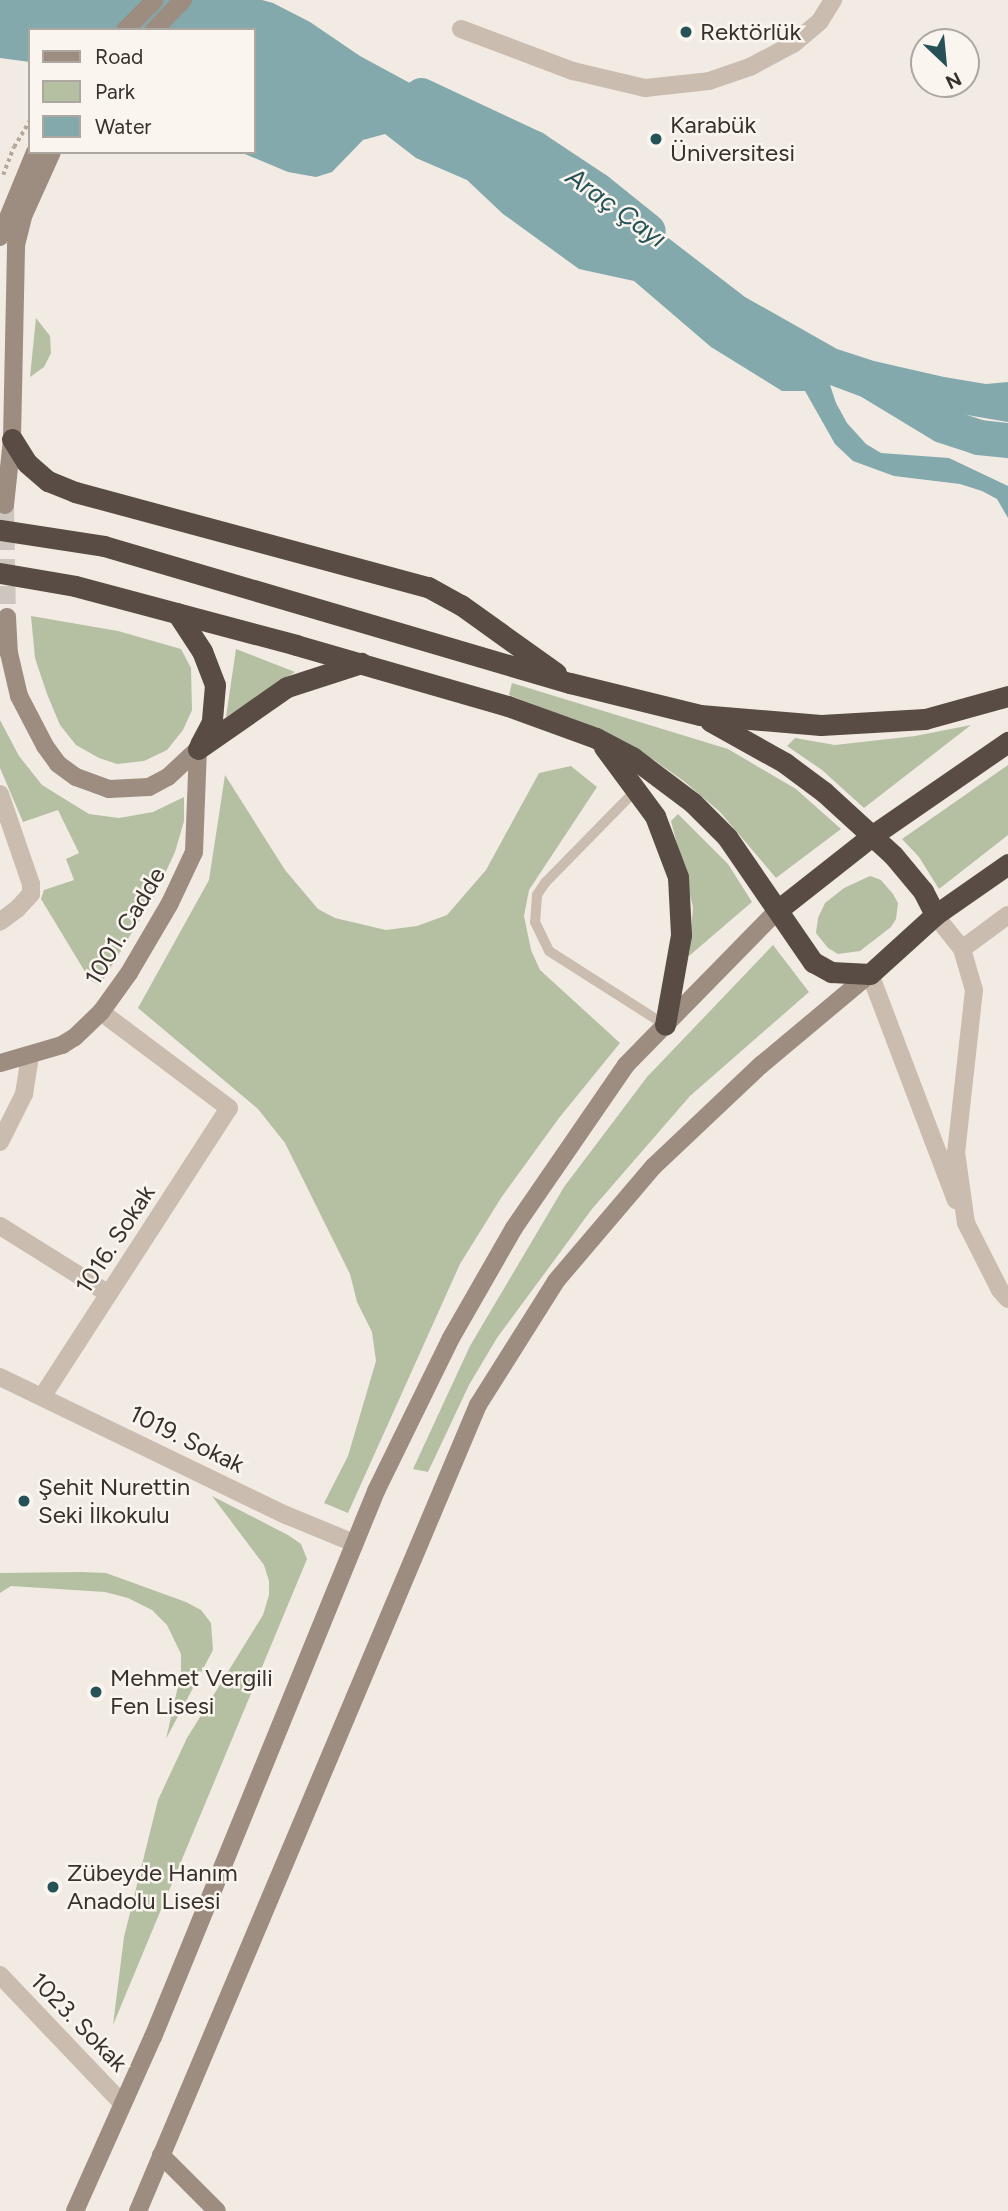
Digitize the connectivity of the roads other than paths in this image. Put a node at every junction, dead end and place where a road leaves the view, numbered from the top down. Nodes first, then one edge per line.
1 (155, 0) edge
2 (183, 0) edge
3 (834, 0) edge
4 (127, 28) edge
5 (155, 28) edge
6 (461, 29) dead end
7 (34, 154) edge
8 (51, 154) edge
9 (8, 241) edge
10 (6, 439) edge
11 (0, 485) edge
12 (0, 530) edge
13 (0, 573) edge
14 (177, 613) junction
15 (7, 617) dead end
16 (361, 663) junction
17 (570, 683) junction
18 (1008, 696) edge
19 (700, 715) junction
20 (596, 737) junction
21 (1008, 742) edge
22 (198, 749) junction
23 (637, 789) junction
24 (0, 794) edge
25 (873, 835) junction
26 (1008, 863) edge
27 (779, 909) junction
28 (935, 915) junction
29 (1008, 915) edge
30 (0, 922) edge
31 (962, 948) junction
32 (870, 974) junction
33 (101, 1012) junction
34 (665, 1025) junction
35 (30, 1055) junction
36 (0, 1063) edge
37 (0, 1142) edge
38 (966, 1223) junction
39 (0, 1226) edge
40 (109, 1294) junction
41 (1008, 1299) edge
42 (0, 1377) edge
43 (42, 1397) junction
44 (354, 1543) junction
45 (0, 1975) edge
46 (123, 2104) junction
47 (161, 2155) junction
48 (75, 2211) edge
49 (138, 2211) edge
50 (217, 2211) edge

1 - 4 main road
2 - 5 main road
3 - 6 street
7 - 9 main road
8 - 9 main road
9 - 10 main road
10 - 11 main road
10 - 17 highway
12 - 17 highway
13 - 14 highway
14 - 16 highway
14 - 22 highway
15 - 22 main road
16 - 20 highway
16 - 22 highway
17 - 19 highway
18 - 19 highway
19 - 25 highway
20 - 23 highway
20 - 27 highway
21 - 25 highway
22 - 33 main road, 1001. Cadde
23 - 34 highway
23 - 34 lane
24 - 30 street
25 - 27 highway
25 - 28 highway
26 - 28 highway
27 - 32 highway
27 - 34 main road
28 - 31 street
28 - 32 highway
29 - 31 street
31 - 38 street
32 - 38 street
32 - 47 main road
33 - 35 main road, 1001. Cadde
33 - 40 street, 1016. Sokak
34 - 44 main road
35 - 36 main road, 1001. Cadde
35 - 37 street
38 - 41 street
39 - 40 street
40 - 43 street, 1016. Sokak
42 - 43 street, 1019. Sokak
43 - 44 street, 1019. Sokak
44 - 46 main road
45 - 46 street, 1023. Sokak
46 - 48 main road
47 - 49 main road
47 - 50 main road

